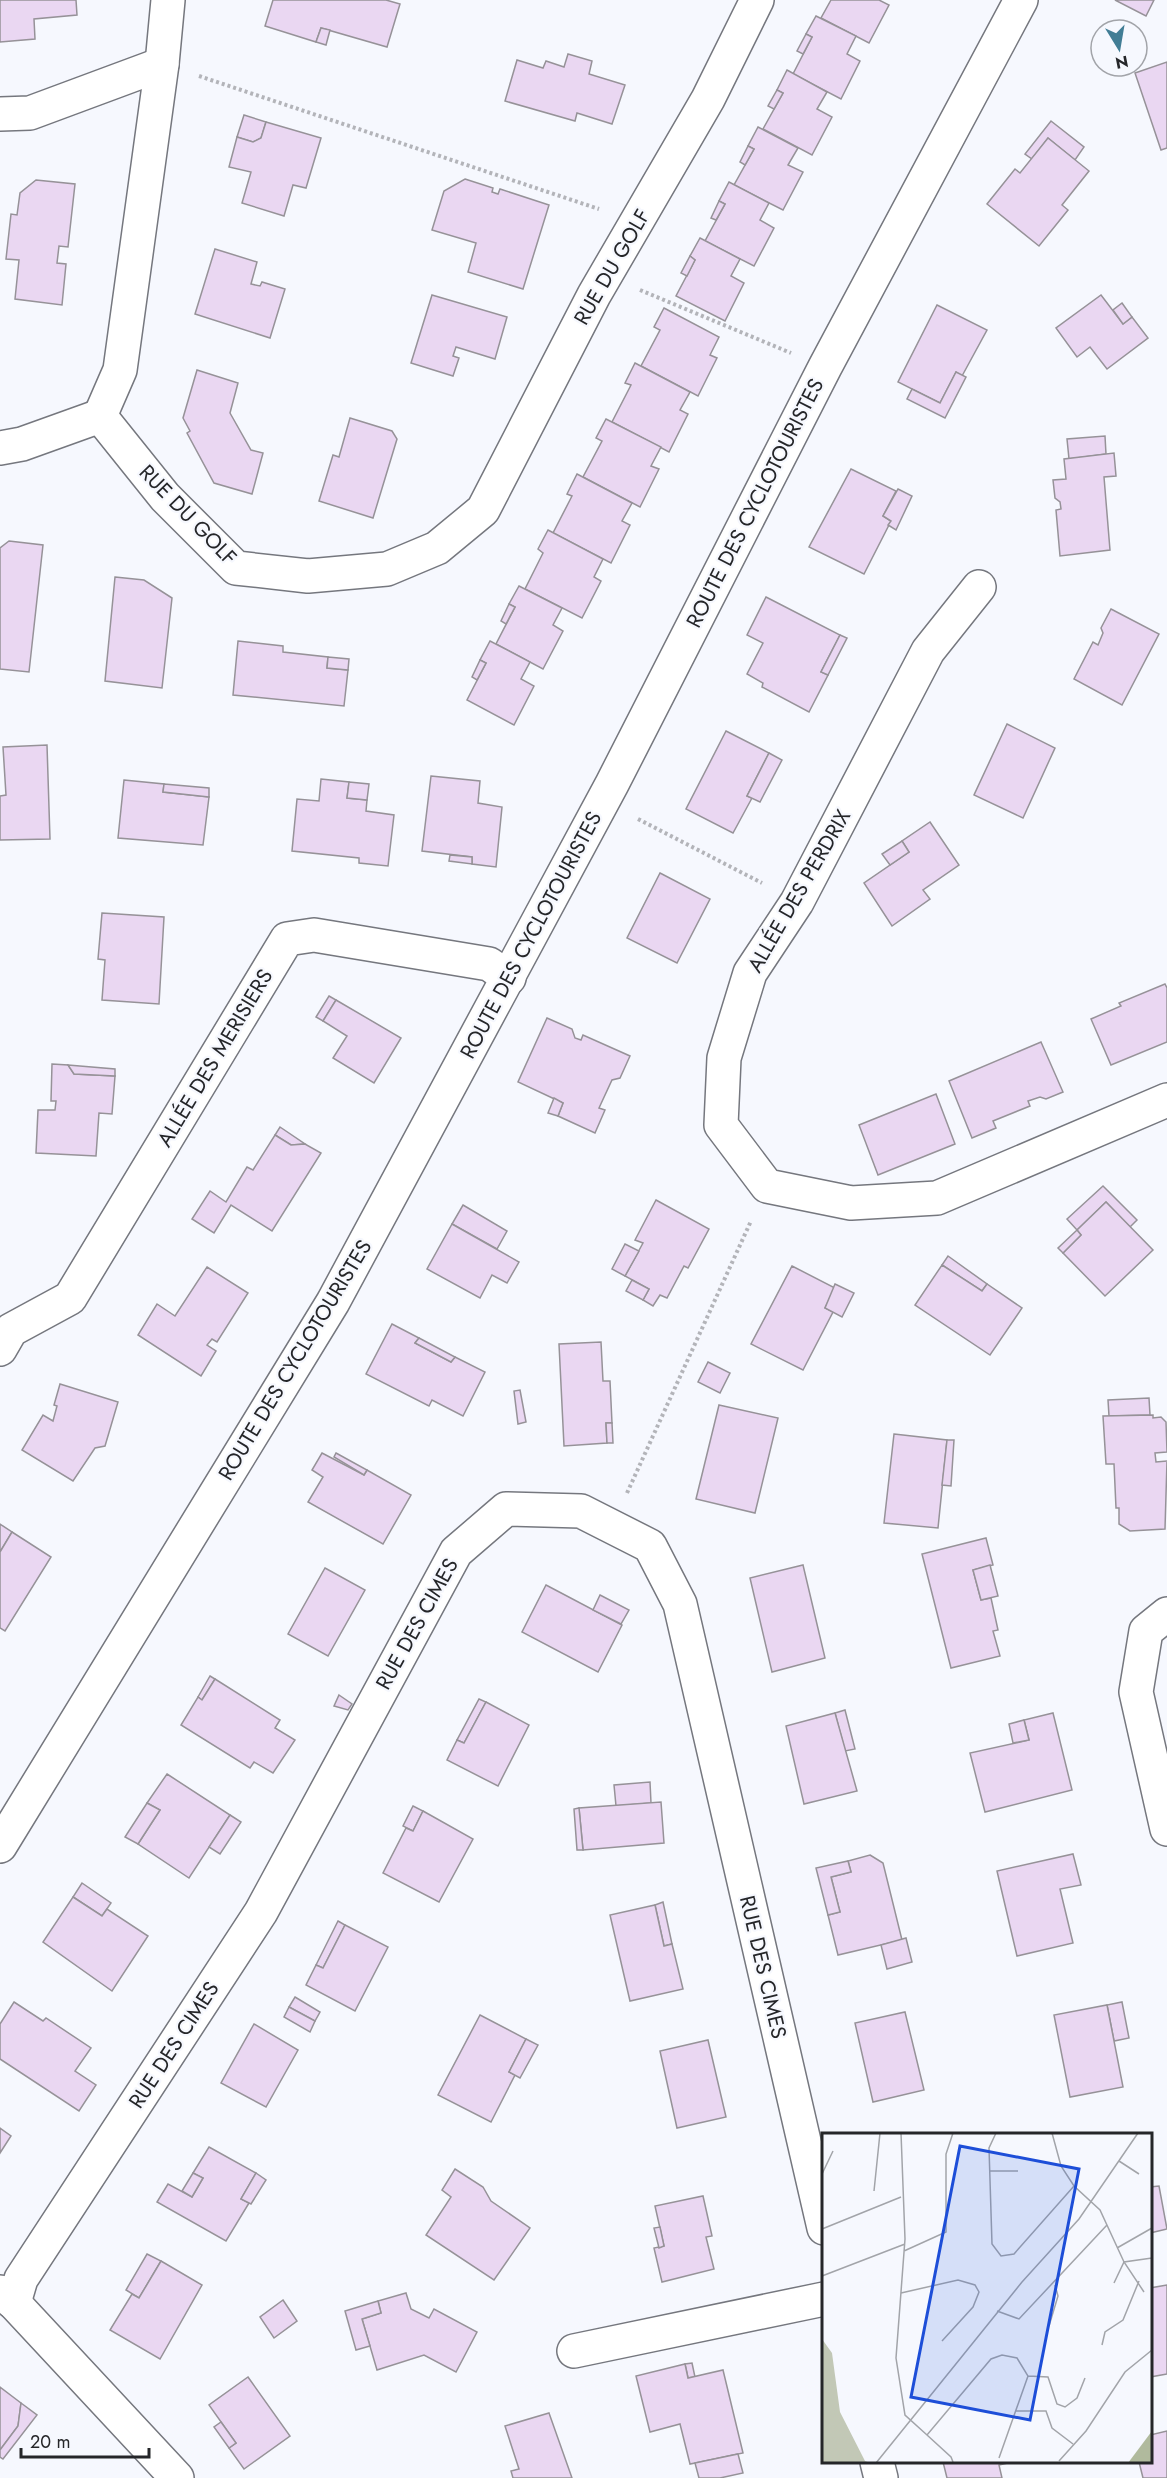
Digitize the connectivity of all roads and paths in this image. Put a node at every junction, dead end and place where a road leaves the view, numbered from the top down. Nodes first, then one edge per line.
1 (168, 0) edge
2 (757, 0) edge
3 (1021, 0) edge
4 (162, 64) junction
5 (0, 114) edge
6 (637, 222) junction
7 (605, 276) junction
8 (825, 367) junction
9 (100, 416) junction
10 (0, 448) edge
11 (979, 588) dead end
12 (634, 817) dead end
13 (797, 902) junction
14 (509, 978) junction
15 (1167, 1100) edge
16 (767, 1186) junction
17 (4, 1329) edge
18 (612, 1526) junction
19 (1167, 1614) edge
20 (1167, 1829) edge
21 (0, 1846) edge
22 (822, 2219) edge
23 (7, 2297) edge
24 (822, 2299) edge
25 (574, 2351) dead end
26 (877, 2463) edge
27 (177, 2478) edge
28 (881, 2478) edge

1 - 4 street
2 - 6 street, RUE DU GOLF
3 - 8 street, ROUTE DES CYCLOTOURISTES
4 - 5 street
4 - 6 path
4 - 9 street
6 - 7 street, RUE DU GOLF
7 - 8 path
7 - 9 street, RUE DU GOLF
8 - 14 street, ROUTE DES CYCLOTOURISTES
9 - 10 street
11 - 13 street, ALLÉE DES PERDRIX
12 - 13 path
13 - 16 street, ALLÉE DES PERDRIX
14 - 17 street, ALLÉE DES MERISIERS
14 - 21 street, ROUTE DES CYCLOTOURISTES
15 - 16 street
16 - 18 path
18 - 22 street, RUE DES CIMES
18 - 23 street, RUE DES CIMES
19 - 20 street
23 - 27 street
24 - 25 street
26 - 28 street

